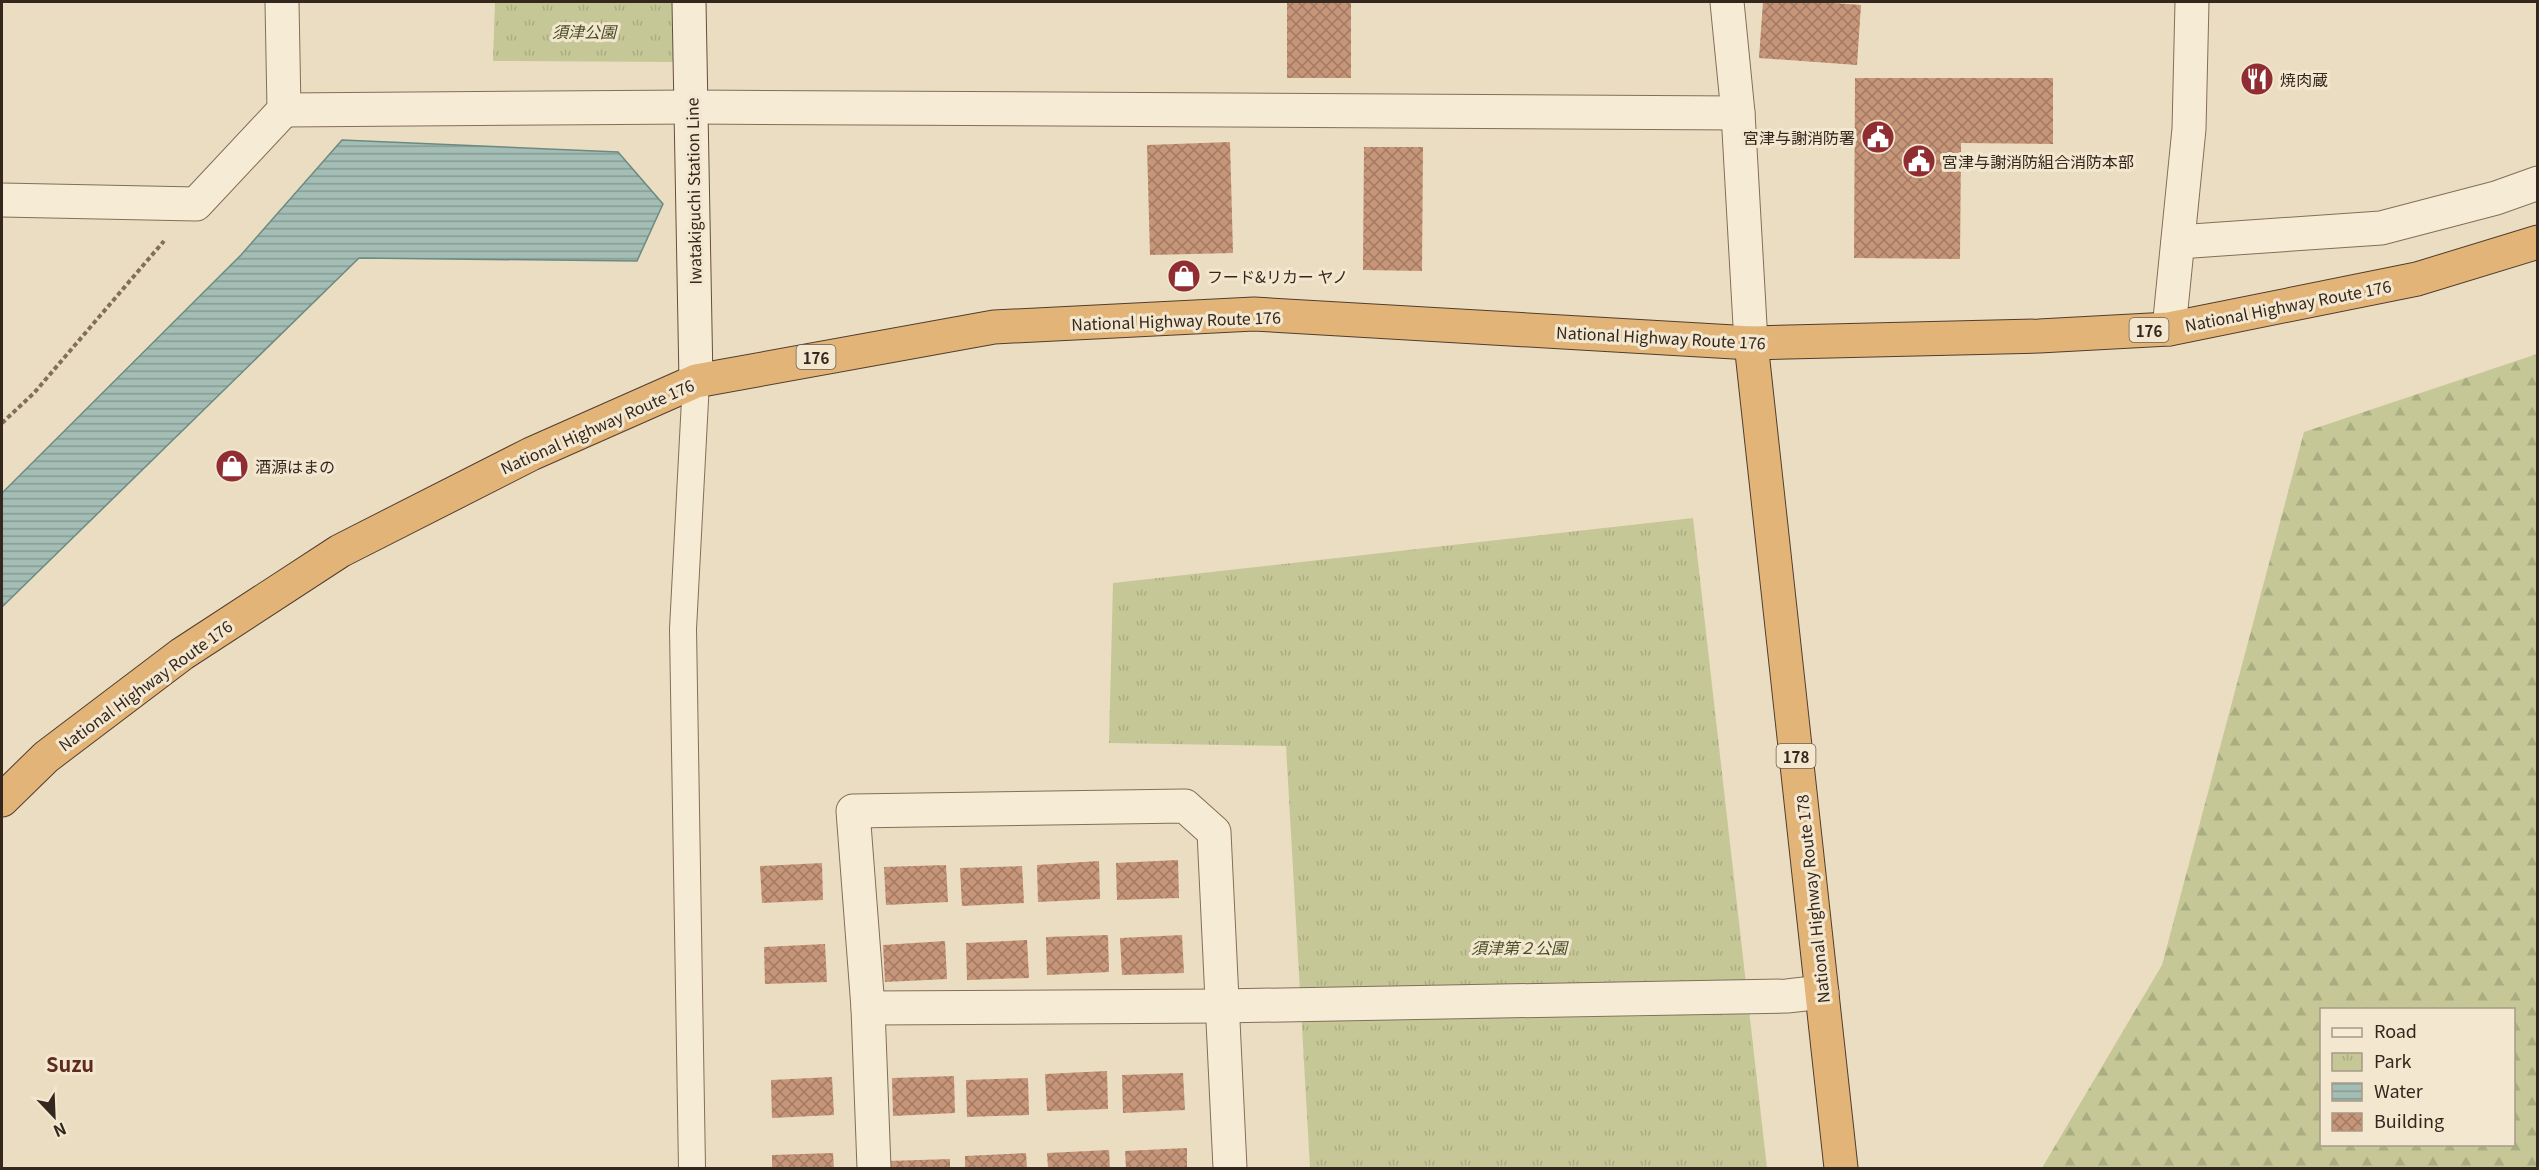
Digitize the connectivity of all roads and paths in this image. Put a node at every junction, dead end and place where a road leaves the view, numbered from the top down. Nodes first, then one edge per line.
1 (282, 2) edge
2 (689, 2) edge
3 (1727, 2) edge
4 (2192, 2) edge
5 (692, 107) junction
6 (284, 110) junction
7 (1738, 113) junction
8 (2538, 183) edge
9 (2, 200) edge
10 (196, 204) junction
11 (2178, 242) junction
12 (2538, 242) edge
13 (2169, 329) junction
14 (1751, 343) junction
15 (696, 381) junction
16 (2, 423) edge
17 (2, 800) edge
18 (1822, 992) junction
19 (1222, 1006) junction
20 (868, 1008) junction
21 (692, 1168) edge
22 (874, 1168) edge
23 (1230, 1168) edge
24 (1841, 1168) edge

1 - 6 street
2 - 5 street, Iwatakiguchi Station Line
3 - 7 street
4 - 11 street
5 - 6 street
5 - 7 street
5 - 15 street, Iwatakiguchi Station Line
6 - 10 street
7 - 14 street
8 - 11 street
9 - 10 street
10 - 16 path
11 - 13 street
12 - 13 highway, National Highway Route 176 / 176
13 - 14 highway, National Highway Route 176 / 176
14 - 15 highway, National Highway Route 176 / 176
14 - 18 highway, National Highway Route 178 / 178
15 - 17 highway, National Highway Route 176 / 176
15 - 21 lane
18 - 19 street
18 - 24 highway, National Highway Route 178 / 178
19 - 20 street
19 - 20 street
19 - 23 street
20 - 22 street

